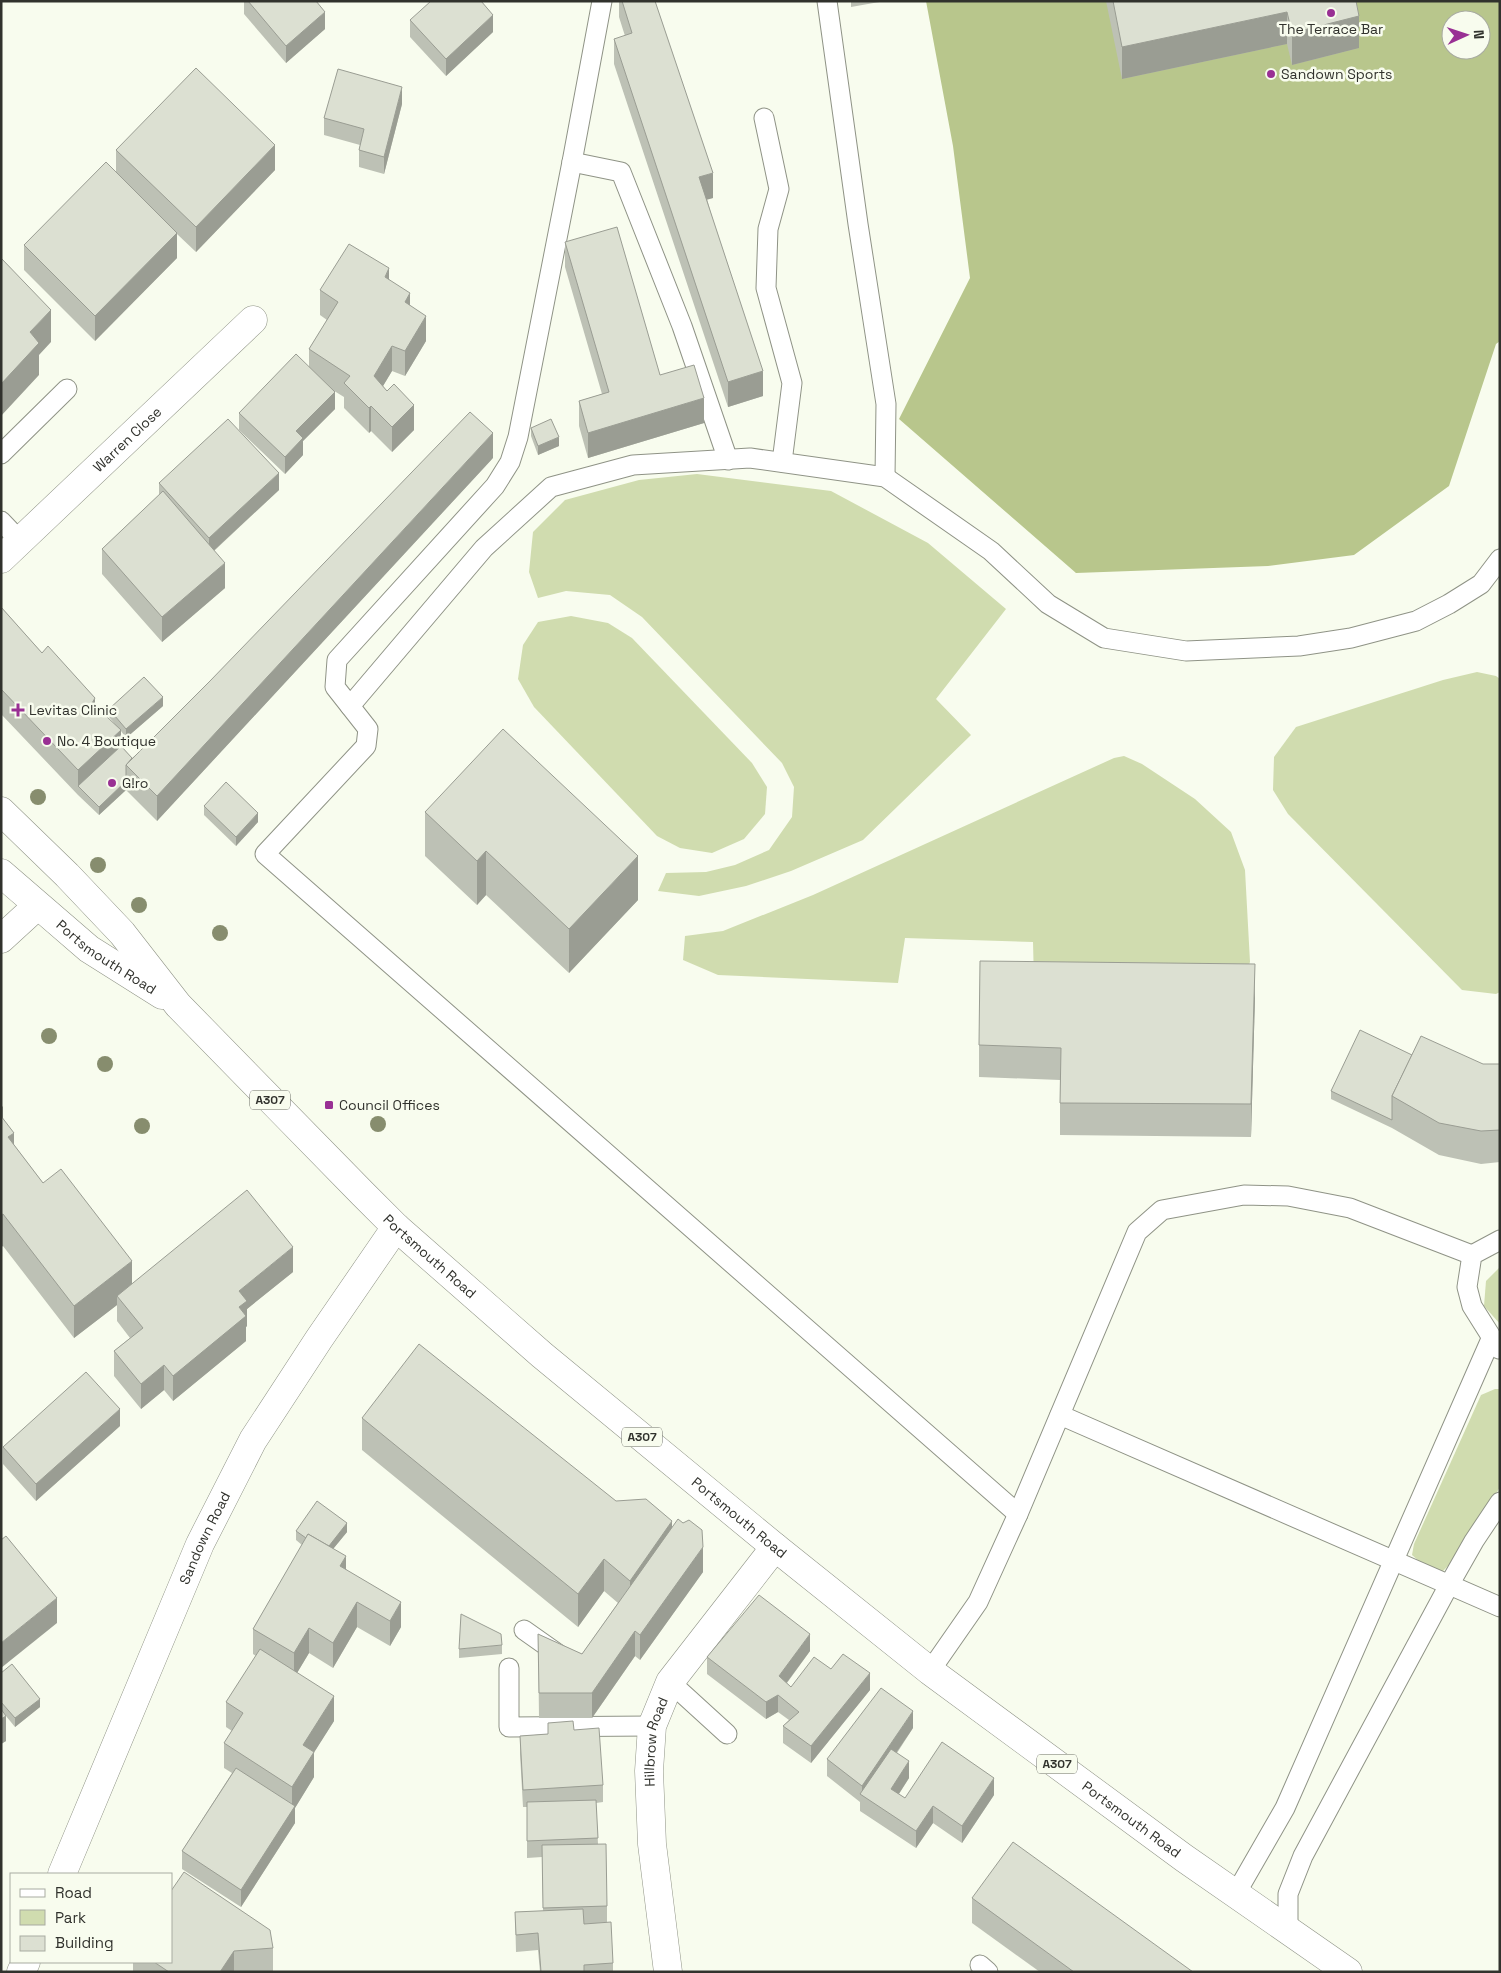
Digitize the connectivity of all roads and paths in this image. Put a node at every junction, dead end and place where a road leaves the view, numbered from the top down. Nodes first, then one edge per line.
1 (602, 1) edge
2 (827, 1) edge
3 (764, 118) dead end
4 (572, 162) junction
5 (253, 320) dead end
6 (67, 389) dead end
7 (1, 454) edge
8 (728, 460) junction
9 (782, 462) junction
10 (885, 476) junction
11 (1, 521) edge
12 (11, 550) edge
13 (1500, 559) edge
14 (350, 706) junction
15 (1, 811) edge
16 (1, 872) edge
17 (67, 875) junction
18 (37, 906) junction
19 (1, 939) edge
20 (178, 1005) junction
21 (396, 1227) junction
22 (1500, 1240) edge
23 (1472, 1255) junction
24 (1496, 1344) edge
25 (1060, 1415) junction
26 (1500, 1502) edge
27 (1018, 1514) junction
28 (775, 1547) junction
29 (1394, 1561) junction
30 (1449, 1585) junction
31 (1500, 1607) edge
32 (524, 1630) dead end
33 (569, 1662) edge
34 (508, 1668) dead end
35 (930, 1671) junction
36 (670, 1682) junction
37 (652, 1726) junction
38 (727, 1734) dead end
39 (62, 1873) edge
40 (1236, 1895) junction
41 (1288, 1930) junction
42 (668, 1972) edge
43 (1348, 1972) edge

1 - 4 lane
2 - 10 lane
3 - 9 lane
4 - 8 lane
4 - 14 lane
5 - 12 main road, Warren Close
6 - 7 lane
8 - 9 lane
8 - 14 lane
9 - 10 lane
10 - 13 lane
11 - 12 lane
14 - 27 lane
15 - 17 main road, A307
16 - 18 main road, A307
17 - 18 main road
17 - 20 main road, Portsmouth Road / A307
18 - 19 main road
18 - 20 main road, Portsmouth Road / A307
20 - 21 main road, Portsmouth Road / A307
21 - 28 main road, Portsmouth Road / A307
21 - 39 main road, Sandown Road
22 - 23 lane
23 - 24 lane
23 - 25 lane
24 - 29 lane
25 - 27 lane
25 - 29 lane
26 - 30 lane
27 - 35 lane
28 - 35 main road, Portsmouth Road / A307
28 - 36 main road, Hillbrow Road
29 - 30 lane
29 - 40 lane
30 - 31 lane
30 - 41 lane
32 - 33 lane
34 - 37 lane
35 - 40 main road, Portsmouth Road / A307
36 - 37 main road, Hillbrow Road
36 - 38 lane
37 - 42 main road, Hillbrow Road
40 - 41 main road, Portsmouth Road / A307
41 - 43 main road, Portsmouth Road / A307

